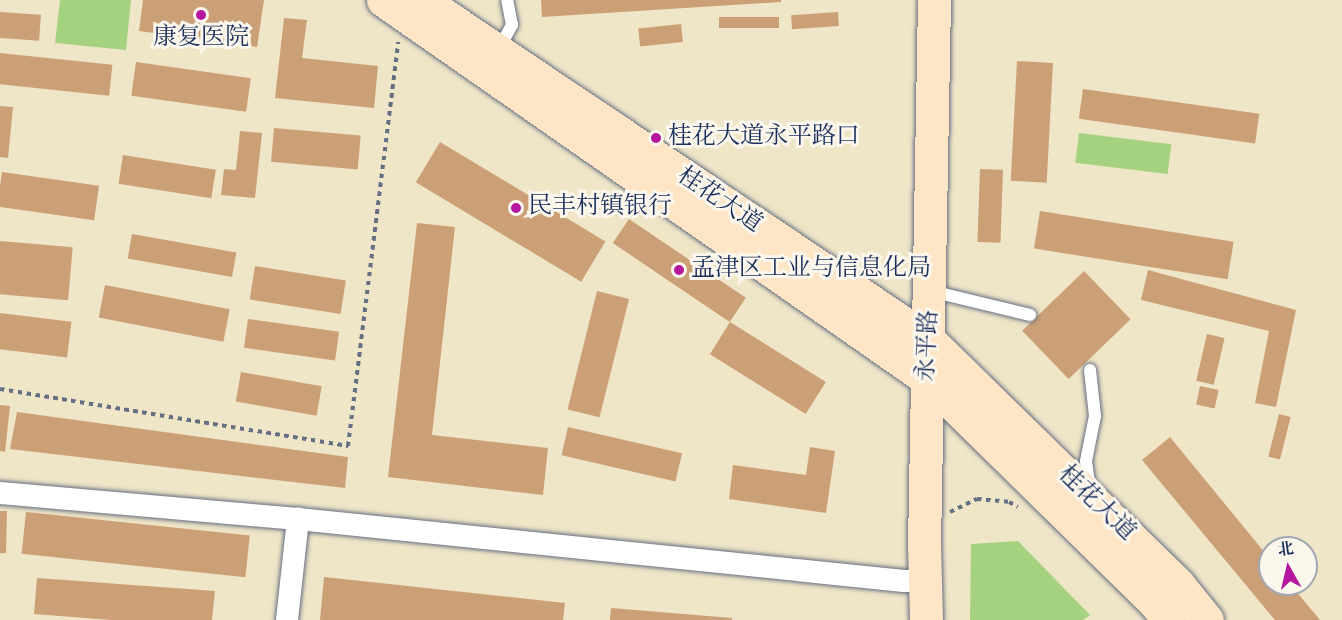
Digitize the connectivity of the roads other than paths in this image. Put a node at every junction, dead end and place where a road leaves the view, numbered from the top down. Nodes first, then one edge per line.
1 (507, 0) edge
2 (913, 0) edge
3 (934, 0) edge
4 (402, 4) edge
5 (498, 52) junction
6 (931, 291) junction
7 (1030, 315) dead end
8 (918, 333) junction
9 (1090, 370) dead end
10 (917, 372) junction
11 (0, 493) edge
12 (1092, 501) junction
13 (298, 519) junction
14 (914, 581) junction
15 (287, 620) edge
16 (904, 620) edge
17 (926, 620) edge
18 (1169, 620) edge
19 (1207, 620) edge

1 - 5 lane
2 - 8 main road, 永平路
3 - 6 main road, 永平路
4 - 5 main road, 桂花大道
4 - 10 main road, 桂花大道
5 - 8 main road, 桂花大道
6 - 7 lane
6 - 8 main road, 永平路
8 - 10 main road, 永平路
8 - 12 main road, 桂花大道
9 - 12 lane
10 - 14 main road, 永平路
10 - 14 main road, 永平路
10 - 18 main road, 桂花大道
11 - 13 street
12 - 19 main road, 桂花大道
13 - 14 street
13 - 15 street
14 - 16 main road, 永平路
14 - 17 main road, 永平路

